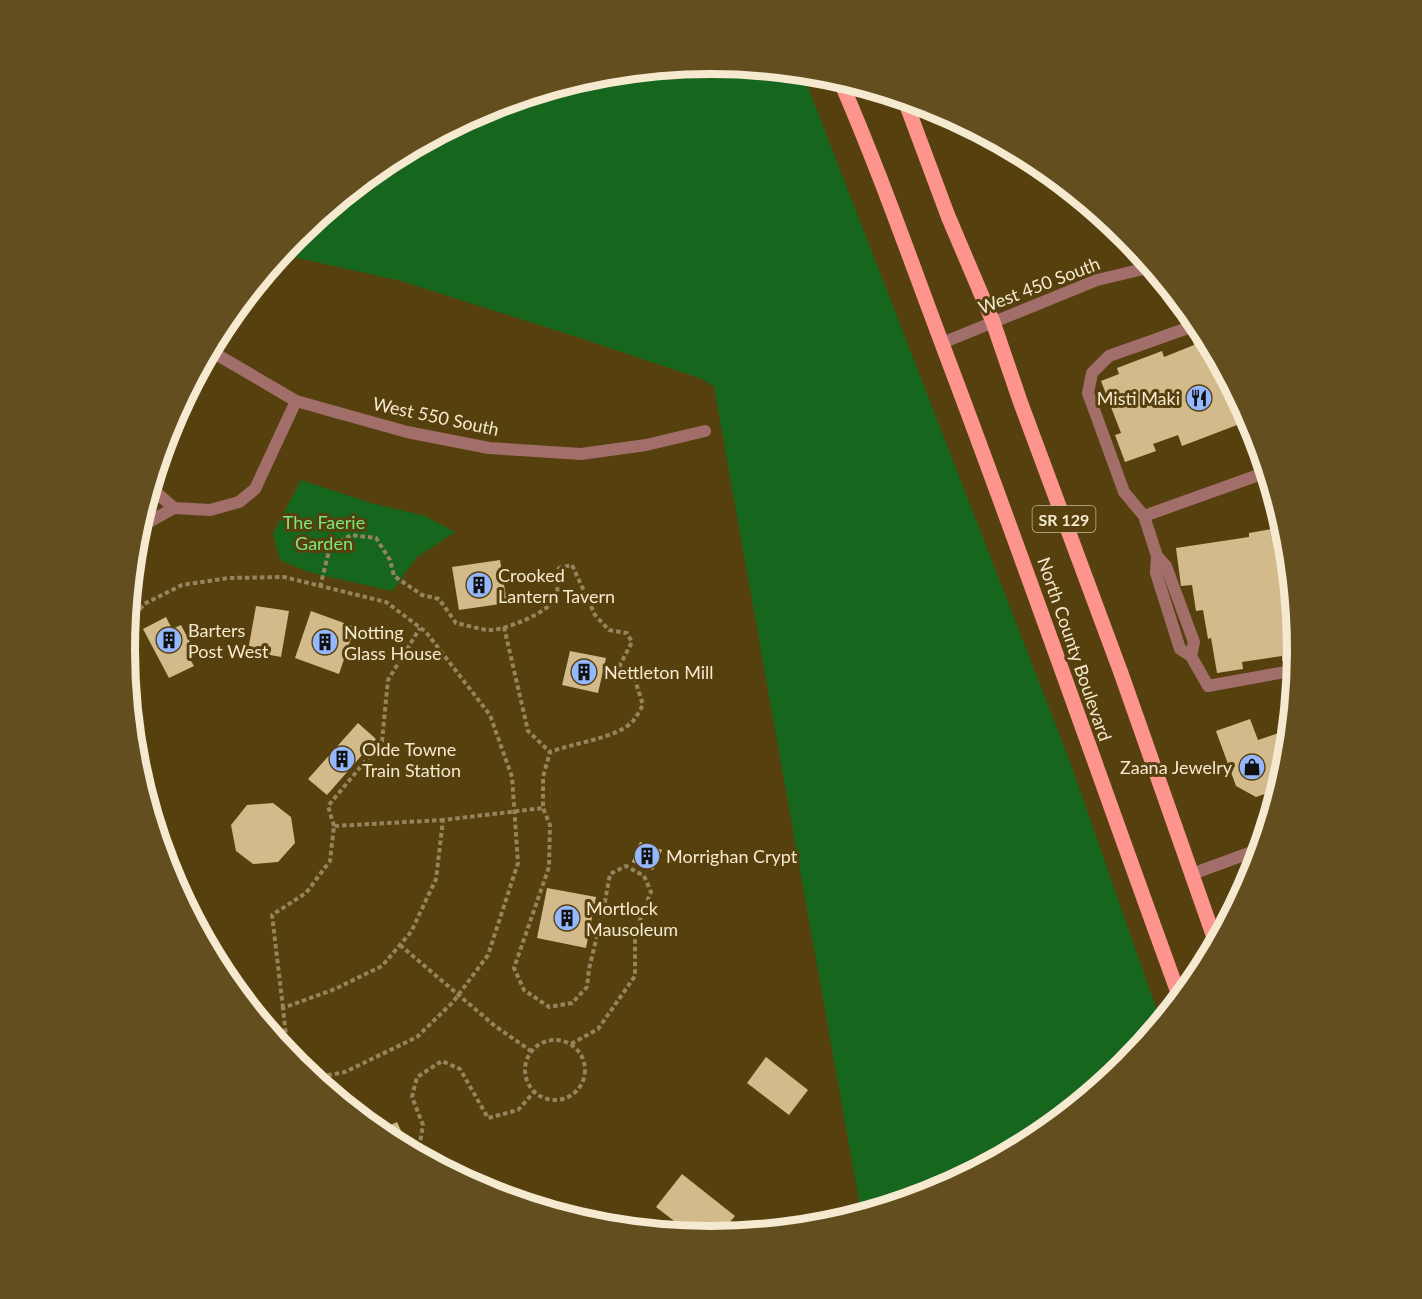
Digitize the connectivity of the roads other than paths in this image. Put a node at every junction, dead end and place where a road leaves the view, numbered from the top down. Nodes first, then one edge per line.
1 (844, 89) edge
2 (908, 108) edge
3 (1143, 269) edge
4 (993, 322) junction
5 (1189, 328) edge
6 (942, 343) junction
7 (216, 354) edge
8 (296, 401) junction
9 (705, 431) dead end
10 (1259, 474) edge
11 (157, 493) edge
12 (174, 508) junction
13 (1144, 516) junction
14 (150, 521) edge
15 (1286, 672) edge
16 (1249, 853) edge
17 (1192, 874) junction
18 (1213, 933) edge
19 (1176, 988) edge

1 - 6 main road, North County Boulevard / SR 129
2 - 4 main road, North County Boulevard / SR 129
3 - 4 street, West 450 South
4 - 6 street, West 450 South
4 - 17 main road, North County Boulevard / SR 129
5 - 13 street
6 - 19 main road, North County Boulevard / SR 129
7 - 8 street, West 550 South
8 - 9 street, West 550 South
8 - 12 street
10 - 13 street
11 - 12 street
12 - 14 street
13 - 15 street
16 - 17 street
17 - 18 main road, North County Boulevard / SR 129

